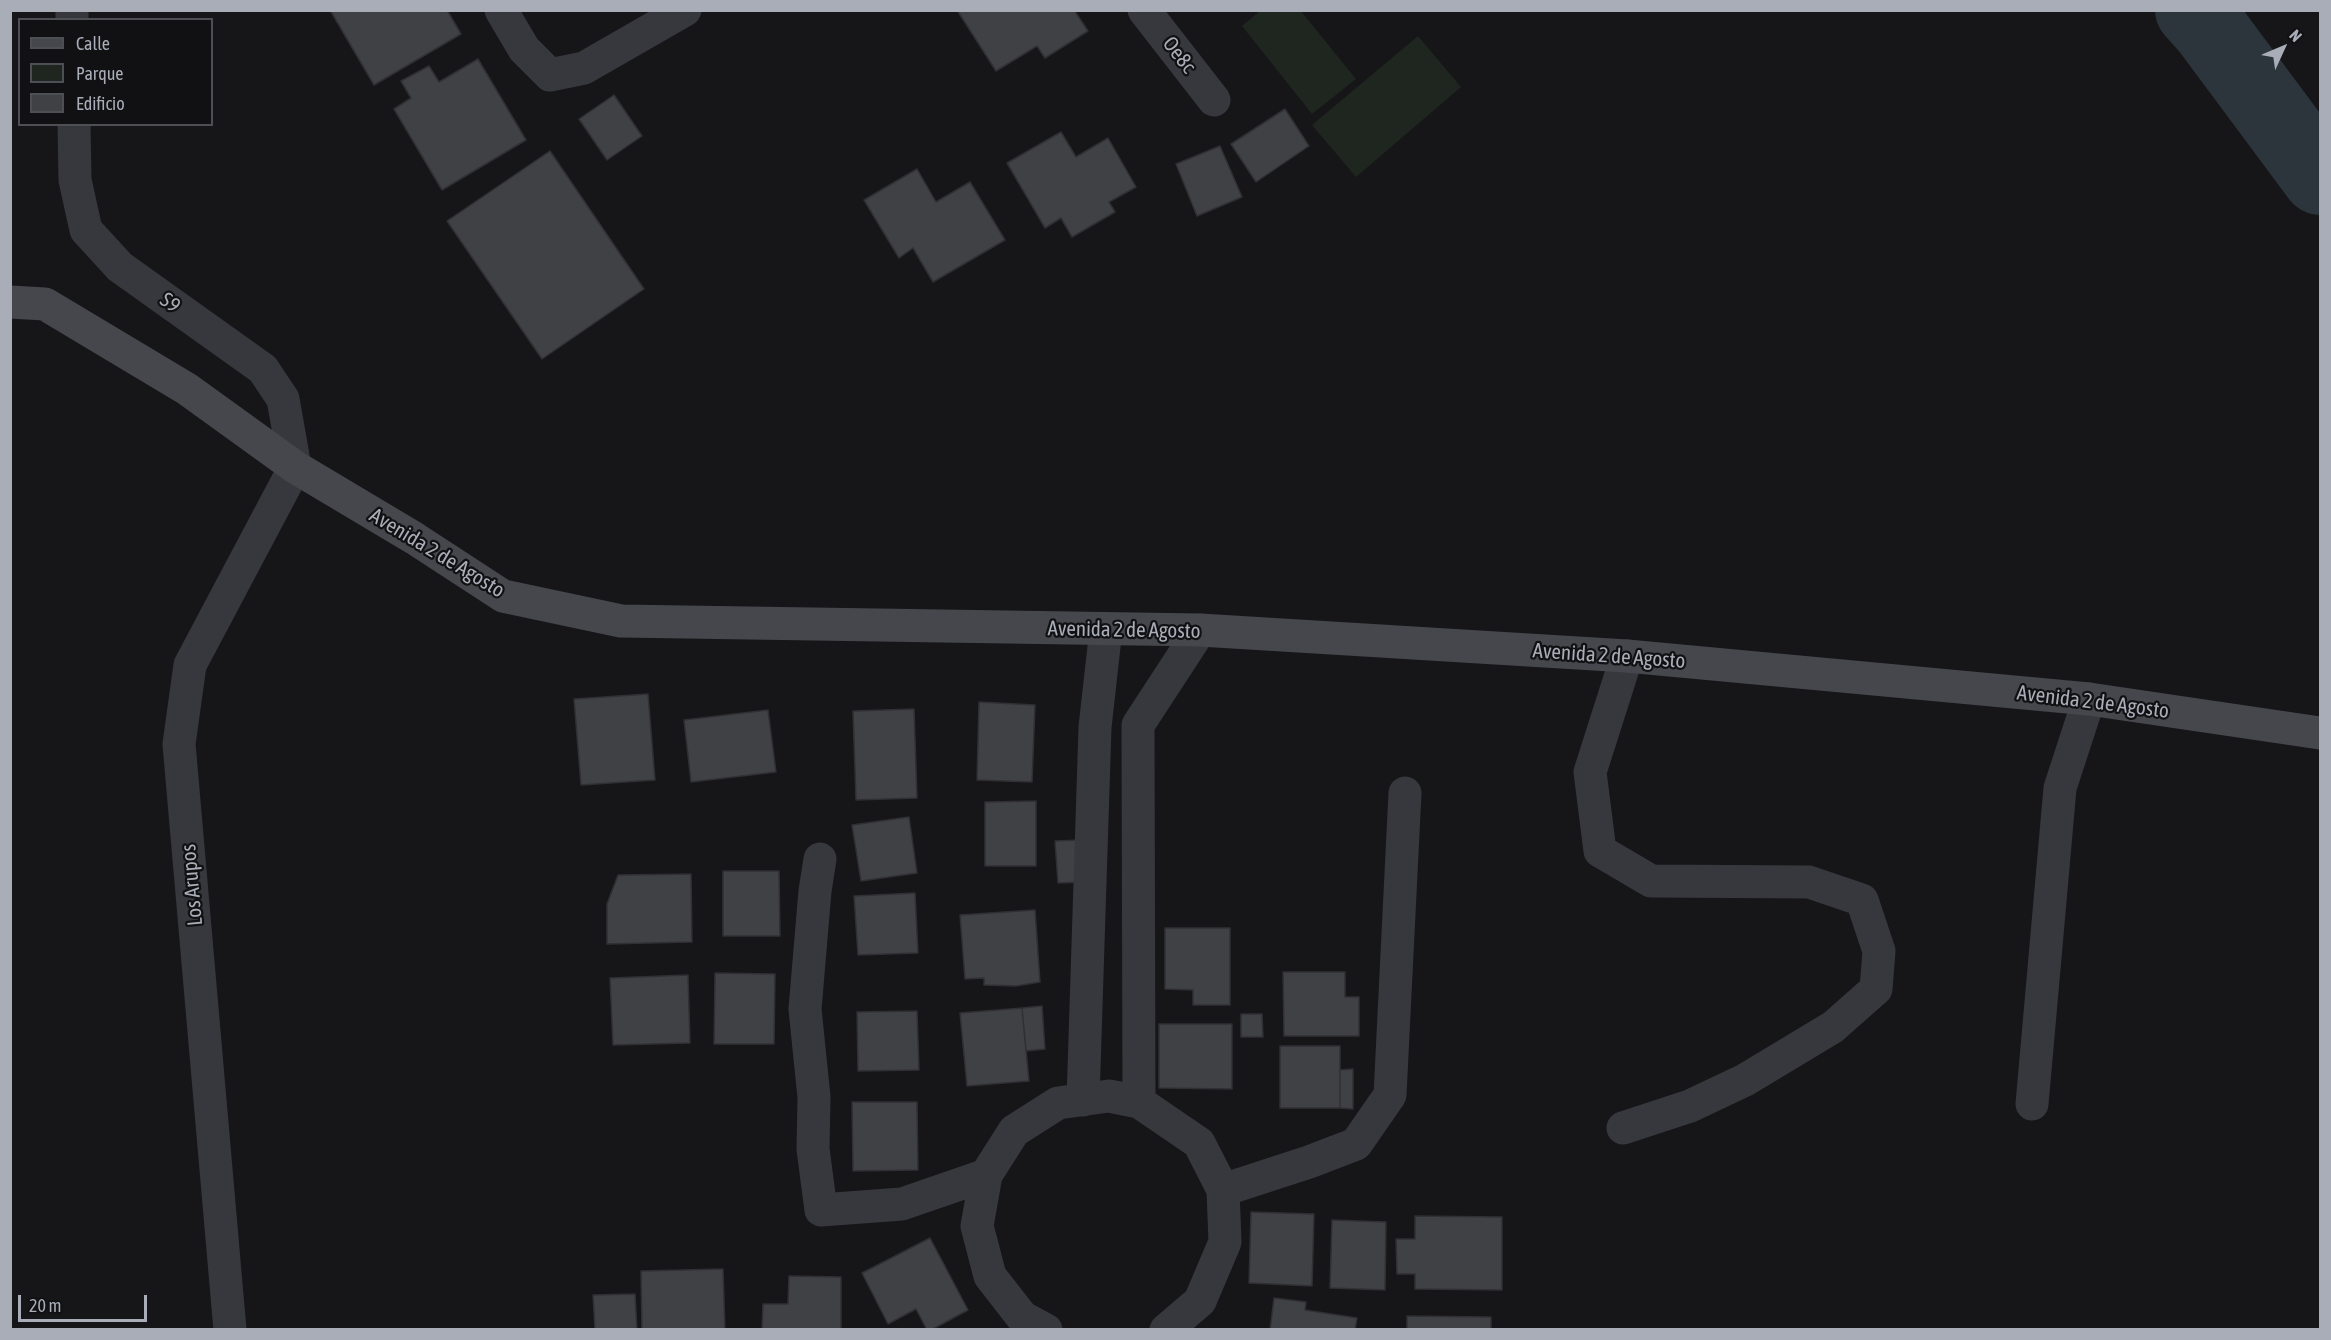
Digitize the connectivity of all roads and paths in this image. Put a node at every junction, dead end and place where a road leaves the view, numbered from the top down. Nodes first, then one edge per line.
1 (501, 10) edge
2 (685, 10) edge
3 (1144, 10) edge
4 (1214, 99) dead end
5 (74, 126) edge
6 (10, 302) edge
7 (295, 467) junction
8 (1106, 629) junction
9 (1200, 630) junction
10 (1627, 656) junction
11 (2089, 699) junction
12 (2320, 733) edge
13 (1405, 793) dead end
14 (820, 859) dead end
15 (1083, 1100) junction
16 (1139, 1102) junction
17 (2032, 1104) dead end
18 (1623, 1128) dead end
19 (986, 1175) junction
20 (1223, 1190) junction
21 (1203, 1315) edge
22 (1023, 1325) edge
23 (230, 1329) edge
24 (1166, 1329) edge

1 - 2 street
3 - 4 street, Oe8c
5 - 7 street, S9
6 - 7 main road, Avenida 2 de Agosto
7 - 8 main road, Avenida 2 de Agosto
7 - 23 street, Los Arupos
8 - 9 main road, Avenida 2 de Agosto
8 - 15 street
9 - 10 main road, Avenida 2 de Agosto
9 - 16 street
10 - 11 main road, Avenida 2 de Agosto
10 - 18 street
11 - 12 main road, Avenida 2 de Agosto
11 - 17 street
13 - 20 street
14 - 19 street
15 - 16 street
15 - 19 street
16 - 20 street
19 - 22 street
20 - 21 street
21 - 24 street

